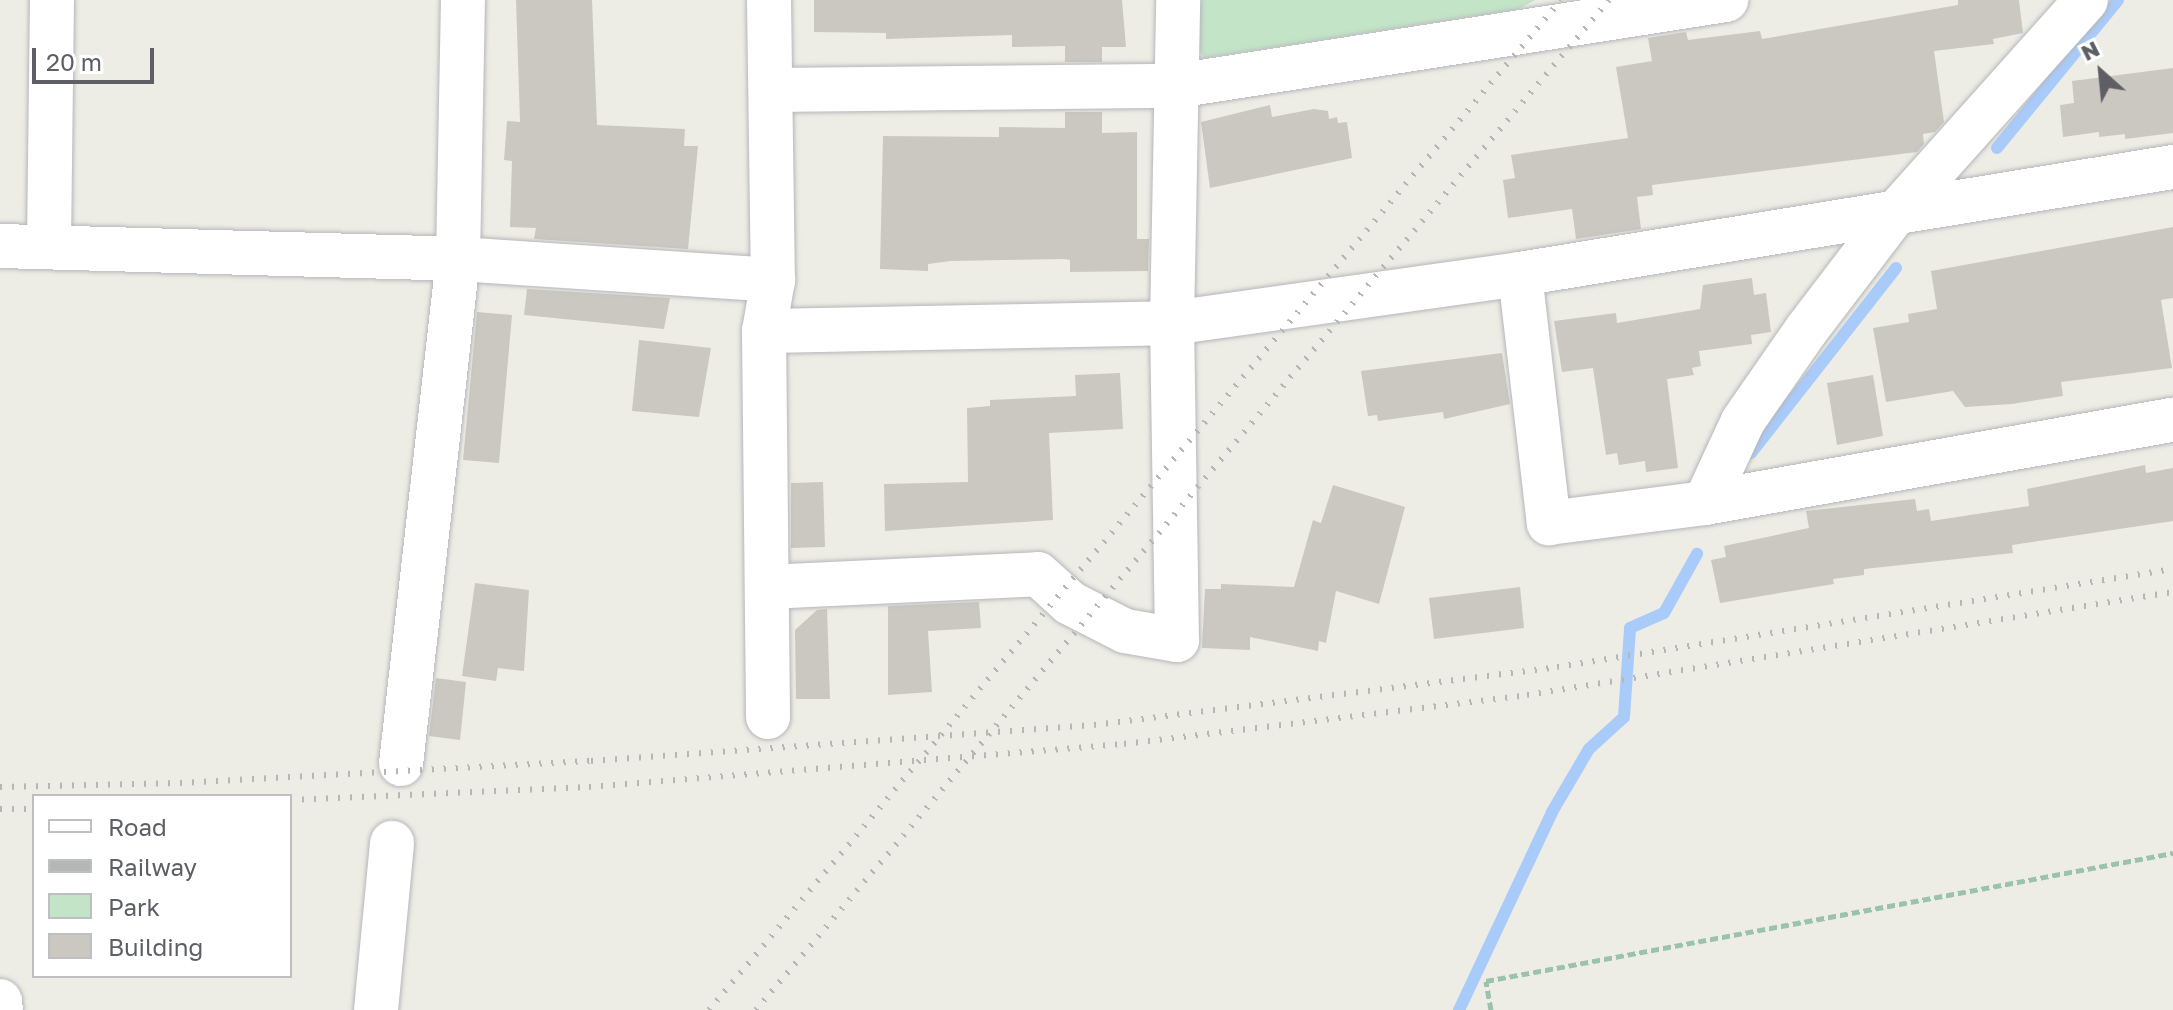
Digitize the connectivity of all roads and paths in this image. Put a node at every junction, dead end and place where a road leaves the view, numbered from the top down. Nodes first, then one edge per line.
1 (52, 0) edge
2 (463, 0) edge
3 (769, 0) edge
4 (1178, 0) edge
5 (1726, 0) edge
6 (2086, 0) edge
7 (1176, 86) junction
8 (771, 90) junction
9 (2173, 167) edge
10 (1894, 215) junction
11 (49, 244) junction
12 (0, 246) edge
13 (458, 259) junction
14 (1520, 274) junction
15 (773, 280) junction
16 (1172, 323) junction
17 (764, 331) junction
18 (2173, 420) edge
19 (1705, 503) junction
20 (767, 587) junction
21 (768, 717) dead end
22 (401, 764) dead end
23 (392, 843) dead end
24 (2173, 853) edge
25 (0, 1001) edge
26 (1, 1010) edge
27 (376, 1010) edge
28 (1491, 1010) edge

1 - 11 street
2 - 13 street
3 - 8 street
4 - 7 street
5 - 7 street
6 - 10 street
7 - 8 street
7 - 16 street
8 - 15 street
9 - 10 street
10 - 14 street
10 - 19 street
11 - 12 street
11 - 13 street
13 - 15 street
13 - 22 street
14 - 16 street
14 - 19 street
15 - 17 street
16 - 17 street
16 - 20 street
17 - 20 street
18 - 19 street
20 - 21 street
23 - 27 street
24 - 28 path
25 - 26 street

